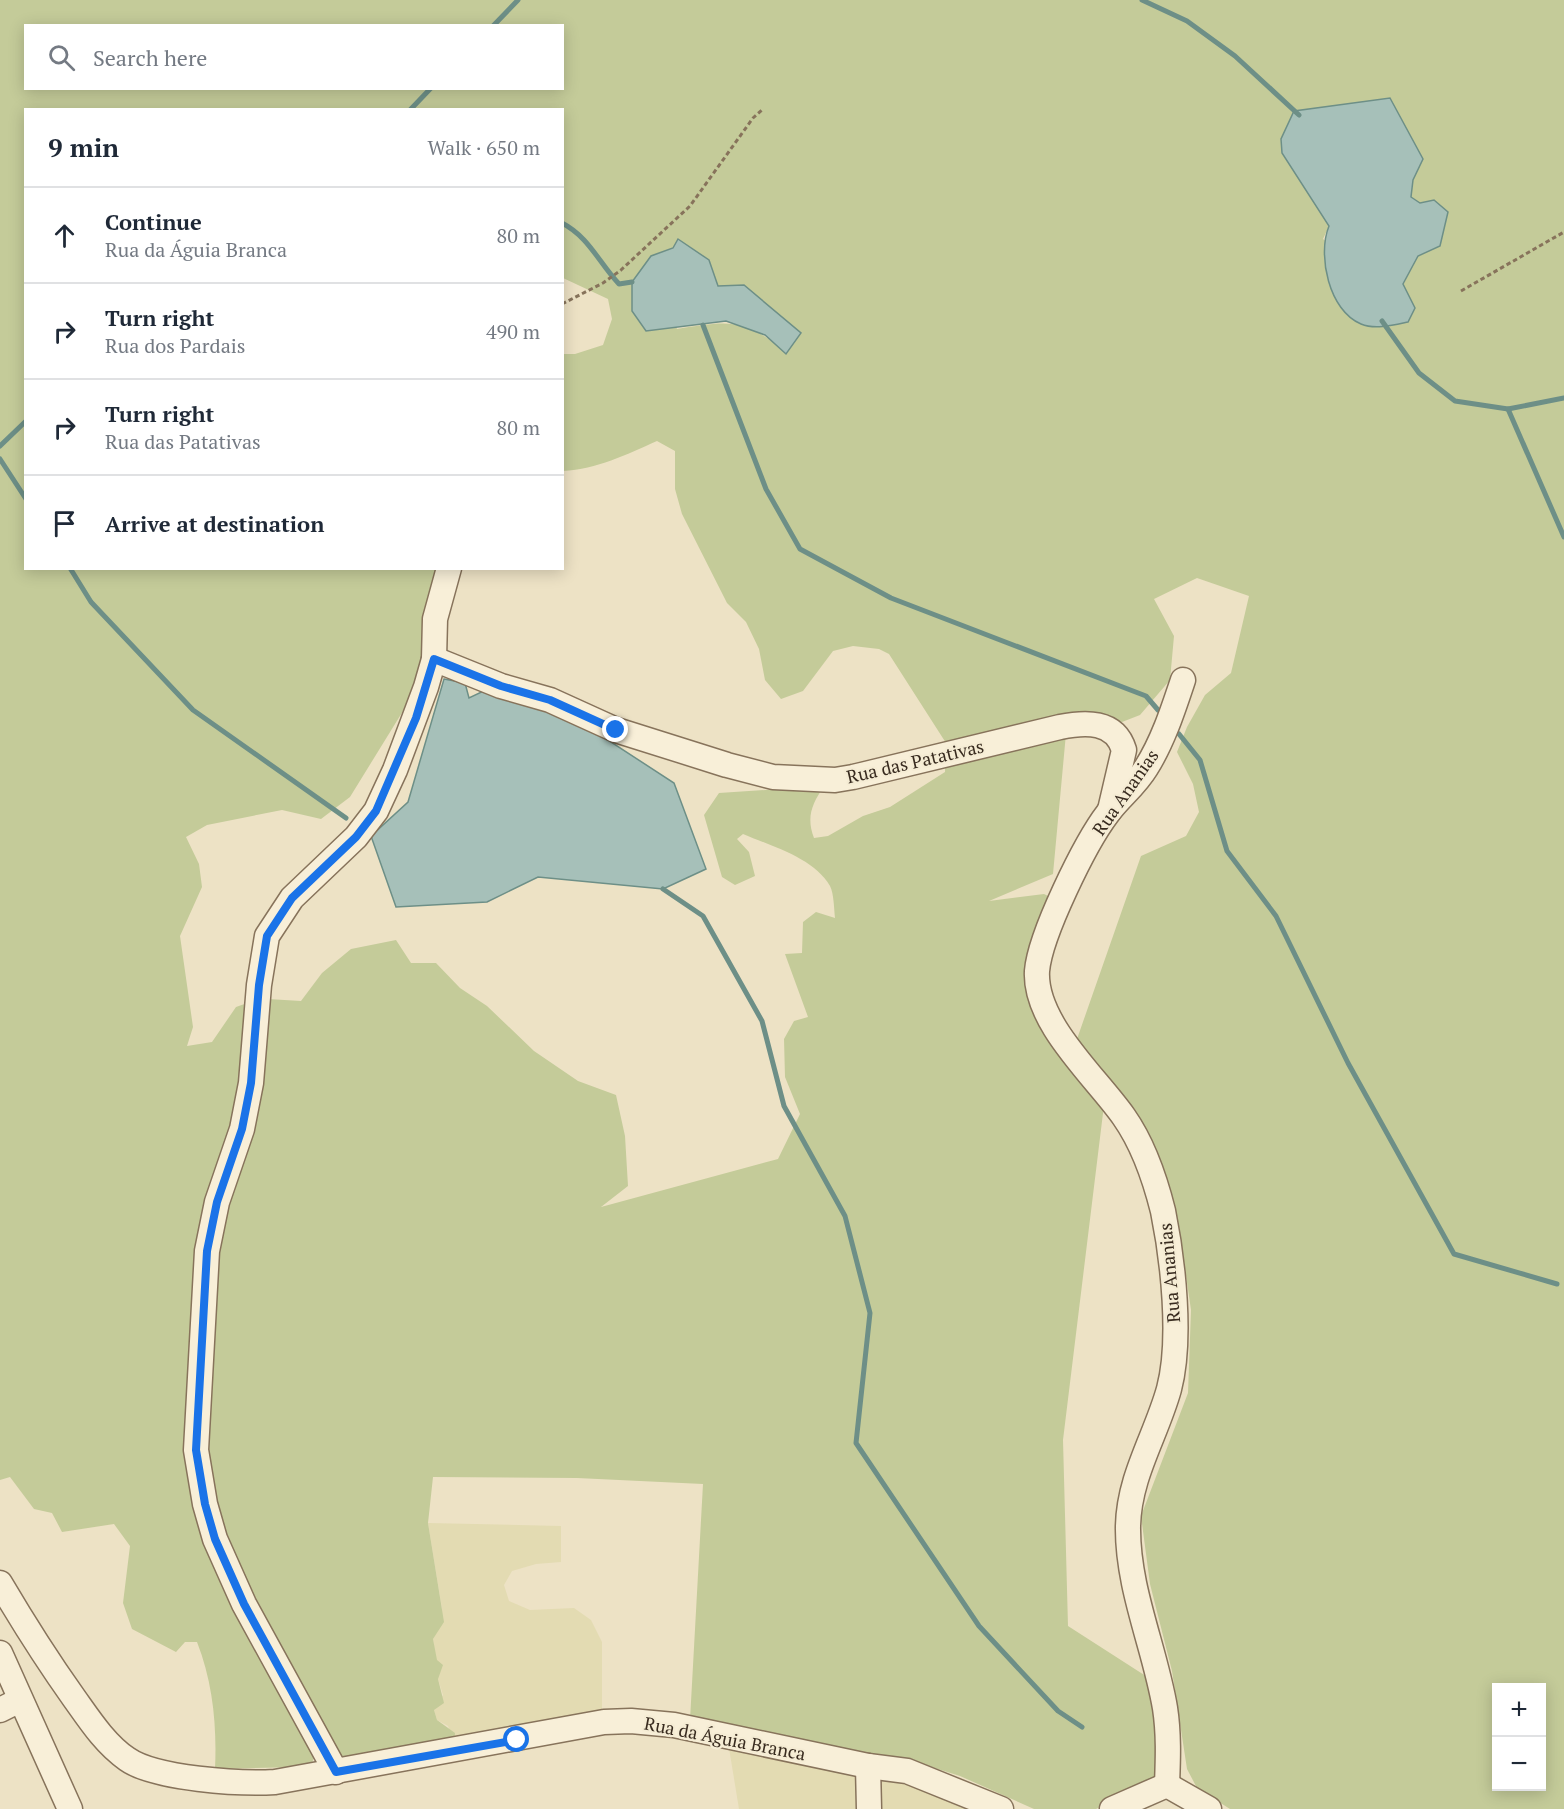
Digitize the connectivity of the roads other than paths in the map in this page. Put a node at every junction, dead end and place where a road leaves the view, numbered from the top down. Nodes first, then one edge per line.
1 (448, 570) edge
2 (434, 659) junction
3 (1183, 680) dead end
4 (1110, 810) junction
5 (0, 1583) edge
6 (0, 1653) edge
7 (10, 1705) edge
8 (868, 1766) junction
9 (336, 1772) junction
10 (1167, 1785) junction
11 (70, 1809) edge
12 (869, 1809) edge
13 (1001, 1809) edge
14 (1113, 1809) edge
15 (1209, 1809) edge

1 - 2 street
2 - 4 street, Rua das Patativas
2 - 9 street
3 - 4 street, Rua Ananias
4 - 10 street, Rua Ananias
5 - 9 street, Rua da Águia Branca
6 - 7 street
7 - 11 street
8 - 9 street, Rua da Águia Branca
8 - 12 street
8 - 13 street, Rua da Águia Branca
10 - 14 street
10 - 15 street

